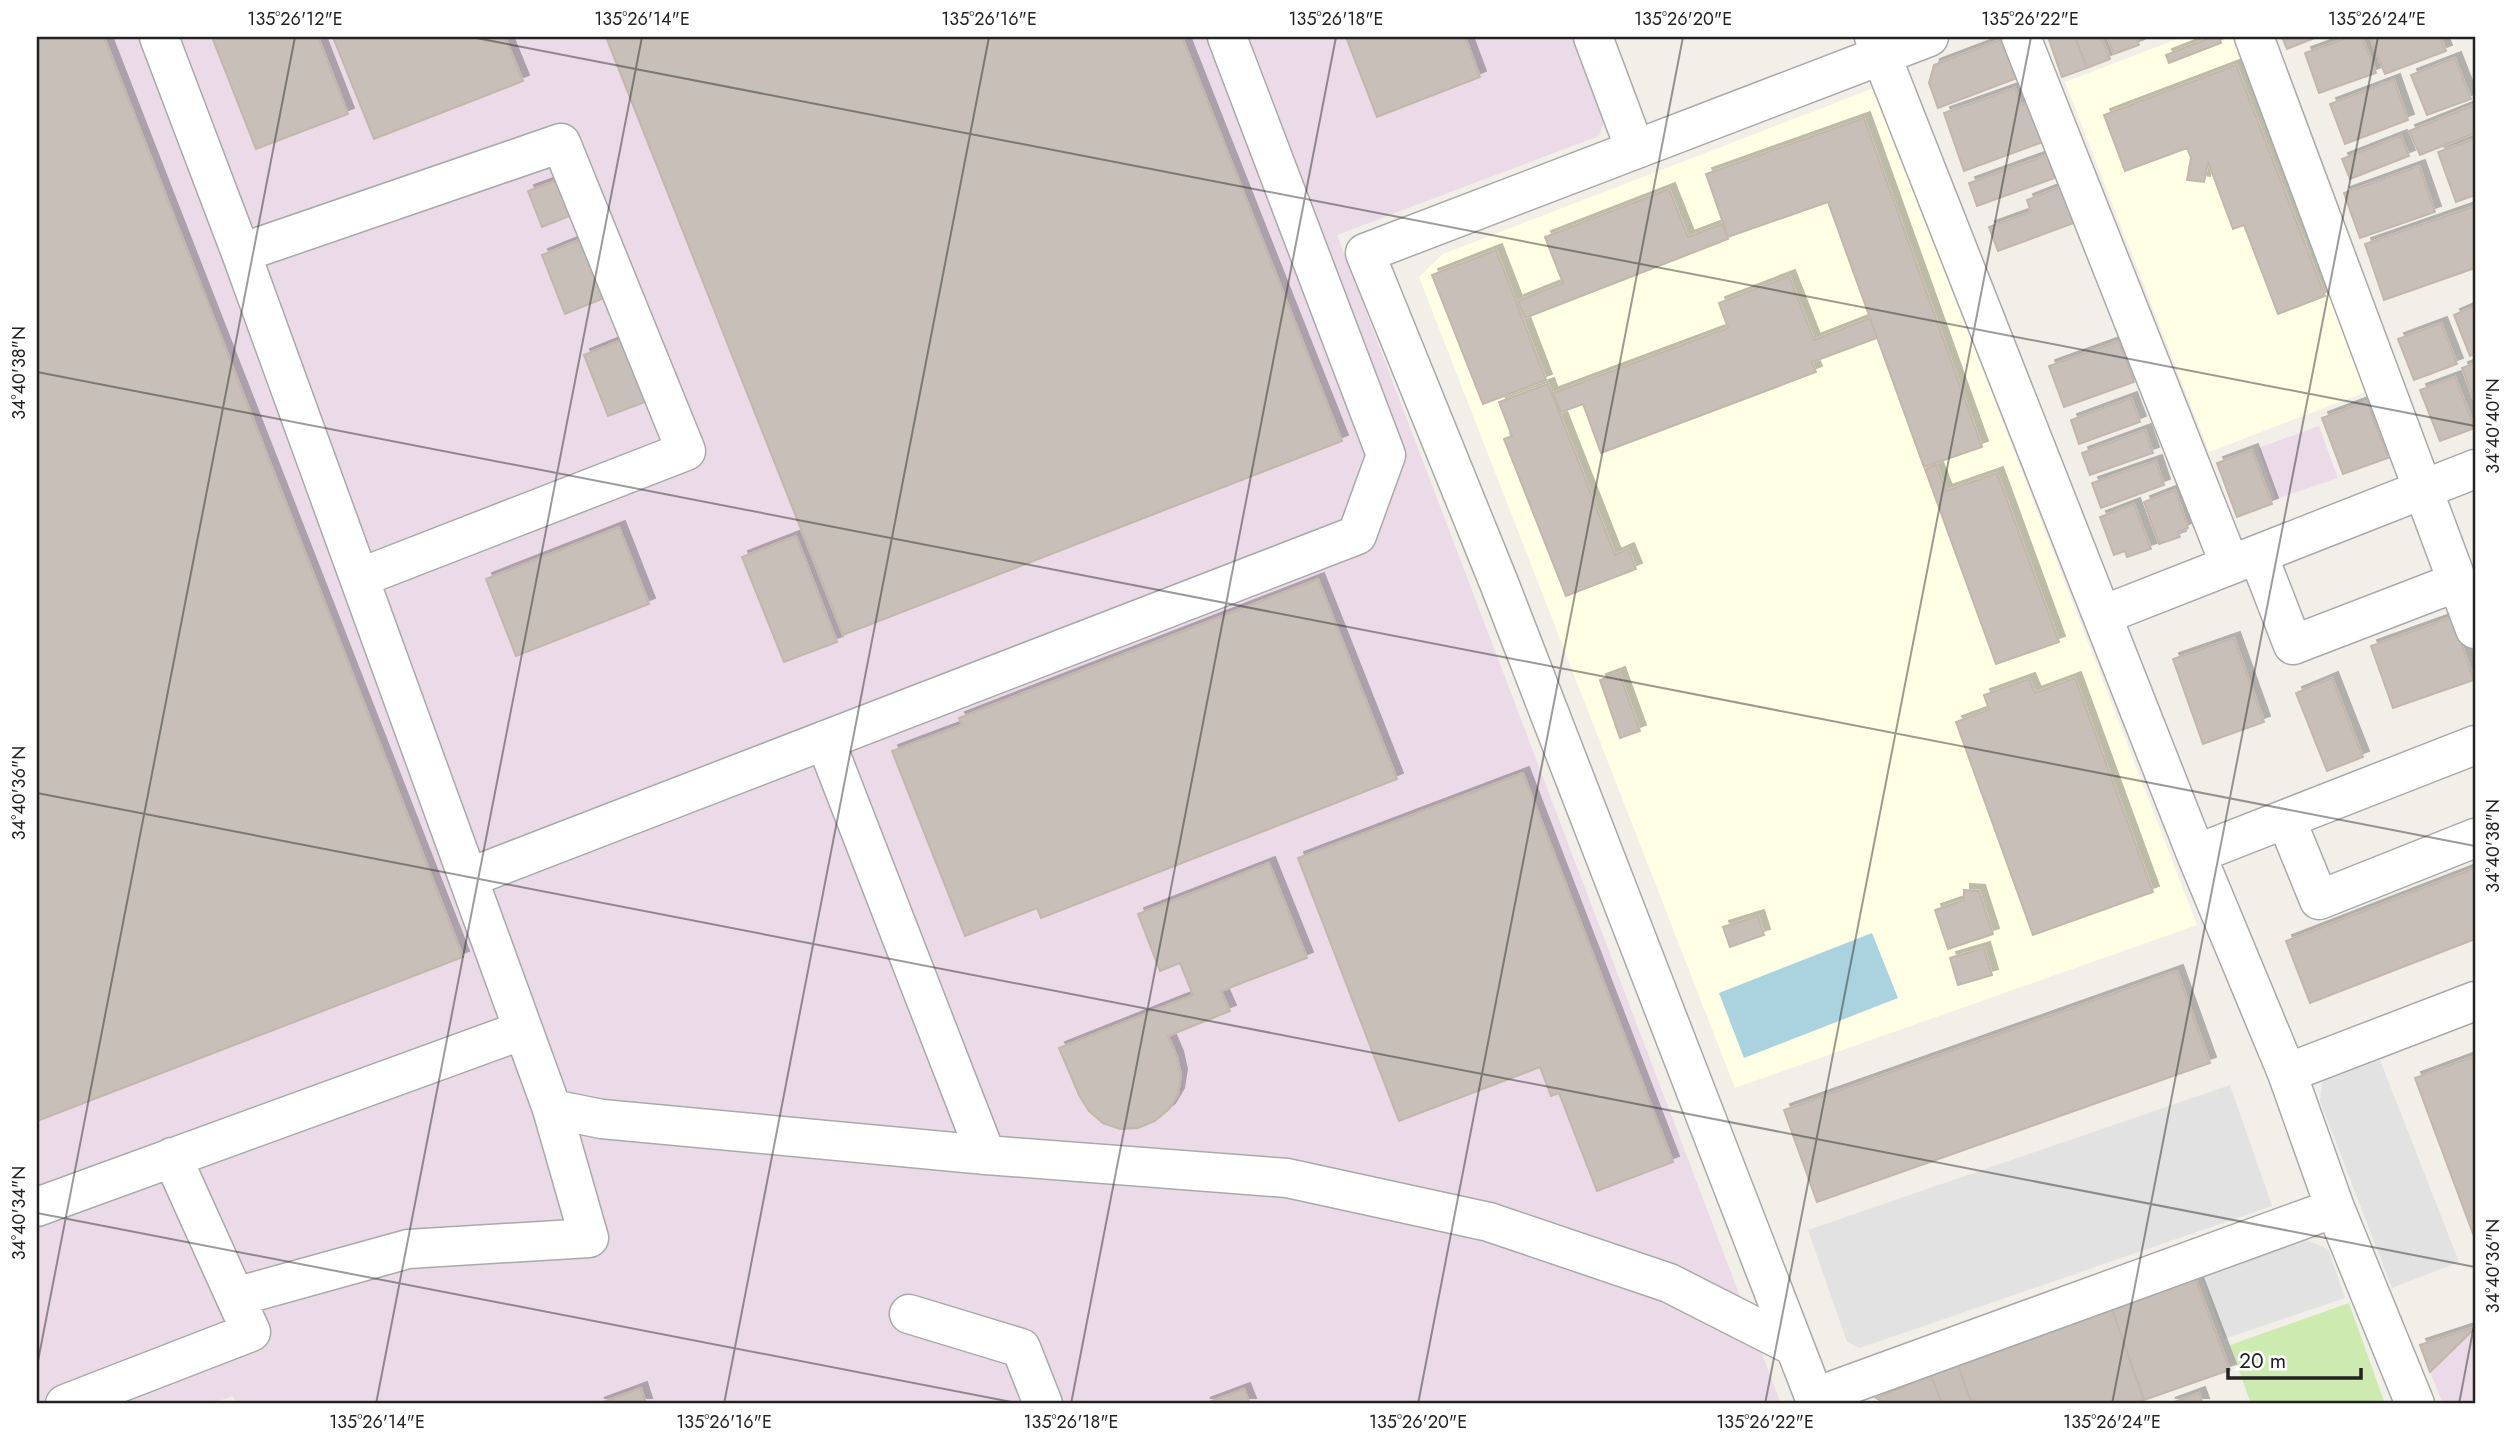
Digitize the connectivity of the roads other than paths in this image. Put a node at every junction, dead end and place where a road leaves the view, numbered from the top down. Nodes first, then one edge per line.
1 (159, 37) edge
2 (1227, 37) edge
3 (1593, 37) edge
4 (1929, 37) edge
5 (2021, 37) edge
6 (2254, 37) edge
7 (1877, 46) edge
8 (1635, 149) junction
9 (241, 253) junction
10 (2475, 469) edge
11 (2423, 490) junction
12 (2244, 560) junction
13 (359, 578) junction
14 (2457, 582) junction
15 (2103, 615) junction
16 (2475, 629) edge
17 (825, 740) junction
18 (2475, 745) edge
19 (2286, 819) junction
20 (2475, 838) edge
21 (2196, 854) junction
22 (468, 878) junction
23 (2475, 1001) edge
24 (523, 1030) junction
25 (2287, 1073) junction
26 (552, 1110) junction
27 (986, 1155) junction
28 (172, 1157) junction
29 (37, 1207) edge
30 (2335, 1208) junction
31 (235, 1297) junction
32 (909, 1314) dead end
33 (1796, 1348) junction
34 (1816, 1401) edge
35 (65, 1404) edge
36 (1043, 1404) edge
37 (2415, 1404) edge

1 - 9 street
2 - 17 street
3 - 8 street
4 - 7 street
5 - 12 street
6 - 11 street
7 - 8 street
7 - 15 street
8 - 33 street
9 - 13 street
9 - 13 street
10 - 11 street
11 - 12 street
11 - 14 street
12 - 14 street
12 - 15 street
13 - 22 street
14 - 16 street
15 - 21 street
17 - 22 street
17 - 27 street
18 - 19 street
19 - 20 street
19 - 21 street
21 - 25 street
22 - 24 street
23 - 25 street
24 - 26 street
24 - 28 street
25 - 30 street
26 - 27 street
26 - 31 street
27 - 33 street
28 - 29 street
28 - 31 street
30 - 34 street
30 - 37 street
31 - 35 street
32 - 36 street
33 - 34 street

